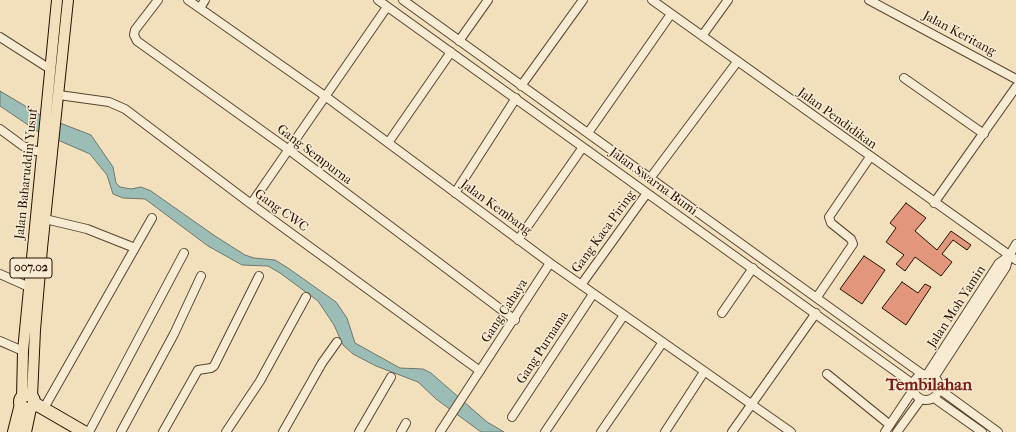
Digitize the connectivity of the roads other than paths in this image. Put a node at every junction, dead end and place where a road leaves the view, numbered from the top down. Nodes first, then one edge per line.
1 (57, 0) edge
2 (68, 0) edge
3 (158, 0) edge
4 (188, 0) edge
5 (205, 0) edge
6 (378, 0) edge
7 (403, 0) edge
8 (488, 0) edge
9 (583, 0) edge
10 (652, 0) edge
11 (728, 0) edge
12 (869, 0) edge
13 (387, 7) junction
14 (200, 8) junction
15 (671, 14) junction
16 (702, 36) junction
17 (0, 37) edge
18 (459, 41) junction
19 (451, 52) junction
20 (737, 62) junction
21 (50, 69) junction
22 (509, 77) junction
23 (904, 78) dead end
24 (1016, 79) edge
25 (521, 86) junction
26 (501, 88) junction
27 (1016, 88) edge
28 (59, 95) junction
29 (325, 96) junction
30 (516, 98) junction
31 (51, 119) junction
32 (0, 129) edge
33 (588, 133) junction
34 (984, 134) junction
35 (48, 139) junction
36 (388, 143) junction
37 (583, 147) junction
38 (289, 150) junction
39 (43, 151) junction
40 (870, 157) junction
41 (637, 168) junction
42 (651, 177) junction
43 (629, 180) junction
44 (455, 193) junction
45 (647, 193) junction
46 (251, 204) junction
47 (934, 204) junction
48 (152, 218) dead end
49 (45, 219) junction
50 (39, 231) junction
51 (518, 240) junction
52 (1016, 244) edge
53 (37, 247) junction
54 (135, 248) junction
55 (184, 253) dead end
56 (1012, 258) edge
57 (550, 263) junction
58 (753, 268) junction
59 (0, 274) edge
60 (201, 276) dead end
61 (259, 276) dead end
62 (581, 285) junction
63 (29, 287) junction
64 (593, 294) junction
65 (306, 297) dead end
66 (817, 297) junction
67 (722, 313) dead end
68 (816, 313) junction
69 (624, 315) junction
70 (515, 320) junction
71 (0, 341) edge
72 (337, 342) dead end
73 (663, 342) junction
74 (23, 351) junction
75 (480, 371) junction
76 (704, 372) junction
77 (827, 374) dead end
78 (928, 375) junction
79 (391, 377) dead end
80 (913, 387) junction
81 (940, 389) junction
82 (934, 398) junction
83 (921, 399) junction
84 (30, 403) junction
85 (752, 404) junction
86 (512, 417) dead end
87 (406, 423) dead end
88 (890, 425) junction
89 (788, 431) edge
90 (14, 432) edge
91 (25, 432) edge
92 (84, 432) edge
93 (89, 432) edge
94 (121, 432) edge
95 (163, 432) edge
96 (226, 432) edge
97 (283, 432) edge
98 (359, 432) edge
99 (401, 432) edge
100 (440, 432) edge
101 (545, 432) edge
102 (601, 432) edge
103 (665, 432) edge
104 (732, 432) edge
105 (885, 432) edge
106 (897, 432) edge
107 (982, 432) edge
108 (998, 432) edge

1 - 21 main road, Jalan Baharuddin Yusuf / 007.02
2 - 28 main road, Jalan Baharuddin Yusuf / 007.02
3 - 38 street, Gang Sempurna
4 - 14 street, Jalan Kembang
5 - 14 street
6 - 13 street, Jalan Swarna Bumi
7 - 18 street, Jalan Swarna Bumi
8 - 18 street
9 - 25 street
10 - 15 street, Jalan Pendidikan
11 - 16 street
12 - 24 street, Jalan Keritang
13 - 19 street, Jalan Swarna Bumi
13 - 29 street
14 - 29 street, Jalan Kembang
15 - 16 street, Jalan Pendidikan
15 - 33 street
16 - 20 street, Jalan Pendidikan
17 - 21 street
18 - 22 street, Jalan Swarna Bumi
19 - 26 street, Jalan Swarna Bumi
19 - 36 street
20 - 40 street, Jalan Pendidikan
20 - 42 street
21 - 31 main road, Jalan Baharuddin Yusuf / 007.02
22 - 25 street, Jalan Swarna Bumi
22 - 26 street
23 - 34 street
25 - 33 street, Jalan Swarna Bumi
26 - 30 street, Jalan Swarna Bumi
27 - 34 street
28 - 31 main road, Jalan Baharuddin Yusuf / 007.02
28 - 46 street, Gang CWC
29 - 36 street, Jalan Kembang
29 - 38 street
30 - 37 street, Jalan Swarna Bumi
30 - 44 street
31 - 35 main road, Jalan Baharuddin Yusuf / 007.02
32 - 39 street
33 - 41 street, Jalan Swarna Bumi
34 - 47 street
35 - 39 main road, Jalan Baharuddin Yusuf / 007.02
35 - 49 main road, Jalan Baharuddin Yusuf / 007.02
36 - 44 street, Jalan Kembang
37 - 43 street, Jalan Swarna Bumi
37 - 51 street
38 - 46 street
38 - 70 street, Gang Sempurna
39 - 50 main road, Jalan Baharuddin Yusuf / 007.02
40 - 47 street, Jalan Pendidikan
40 - 66 street
41 - 42 street, Jalan Swarna Bumi
41 - 43 street
42 - 66 street, Jalan Swarna Bumi
43 - 45 street, Jalan Swarna Bumi
44 - 51 street, Jalan Kembang
45 - 58 street, Jalan Swarna Bumi
45 - 62 street, Gang Kaca Piring
46 - 75 street, Gang CWC
47 - 56 street, Jalan Pendidikan
48 - 54 street
49 - 50 main road, Jalan Baharuddin Yusuf / 007.02
49 - 54 street
50 - 53 main road, Jalan Baharuddin Yusuf / 007.02
51 - 57 street, Jalan Kembang
52 - 56 street, Jalan Moh Yamin
53 - 63 main road, Jalan Baharuddin Yusuf / 007.02
53 - 84 main road, Jalan Baharuddin Yusuf / 007.02
54 - 84 street
55 - 93 street
56 - 78 street, Jalan Moh Yamin
57 - 62 street, Jalan Kembang
57 - 70 street, Gang Cahaya
58 - 67 street
58 - 68 street, Jalan Swarna Bumi
59 - 63 street
60 - 94 street
61 - 95 street
62 - 64 street, Jalan Kembang
63 - 74 main road, Jalan Baharuddin Yusuf / 007.02
64 - 69 street, Jalan Kembang
64 - 86 street, Gang Purnama
65 - 96 street
66 - 78 street, Jalan Swarna Bumi
68 - 80 street, Jalan Swarna Bumi
68 - 85 street
69 - 73 street, Jalan Kembang
69 - 101 street
70 - 75 street, Gang Cahaya
71 - 74 street
72 - 97 street
73 - 76 street, Jalan Kembang
73 - 102 street
74 - 84 main road, Jalan Baharuddin Yusuf / 007.02
75 - 100 street, Gang Cahaya
76 - 85 street, Jalan Kembang
76 - 103 street
77 - 88 street
78 - 80 street
78 - 81 street
79 - 98 street
80 - 83 street
80 - 88 street
81 - 82 street
81 - 108 street
82 - 83 street
82 - 107 street
83 - 106 street
84 - 90 highway
84 - 91 highway
84 - 92 highway
85 - 89 street, Jalan Kembang
85 - 104 street
87 - 99 street
88 - 105 street

